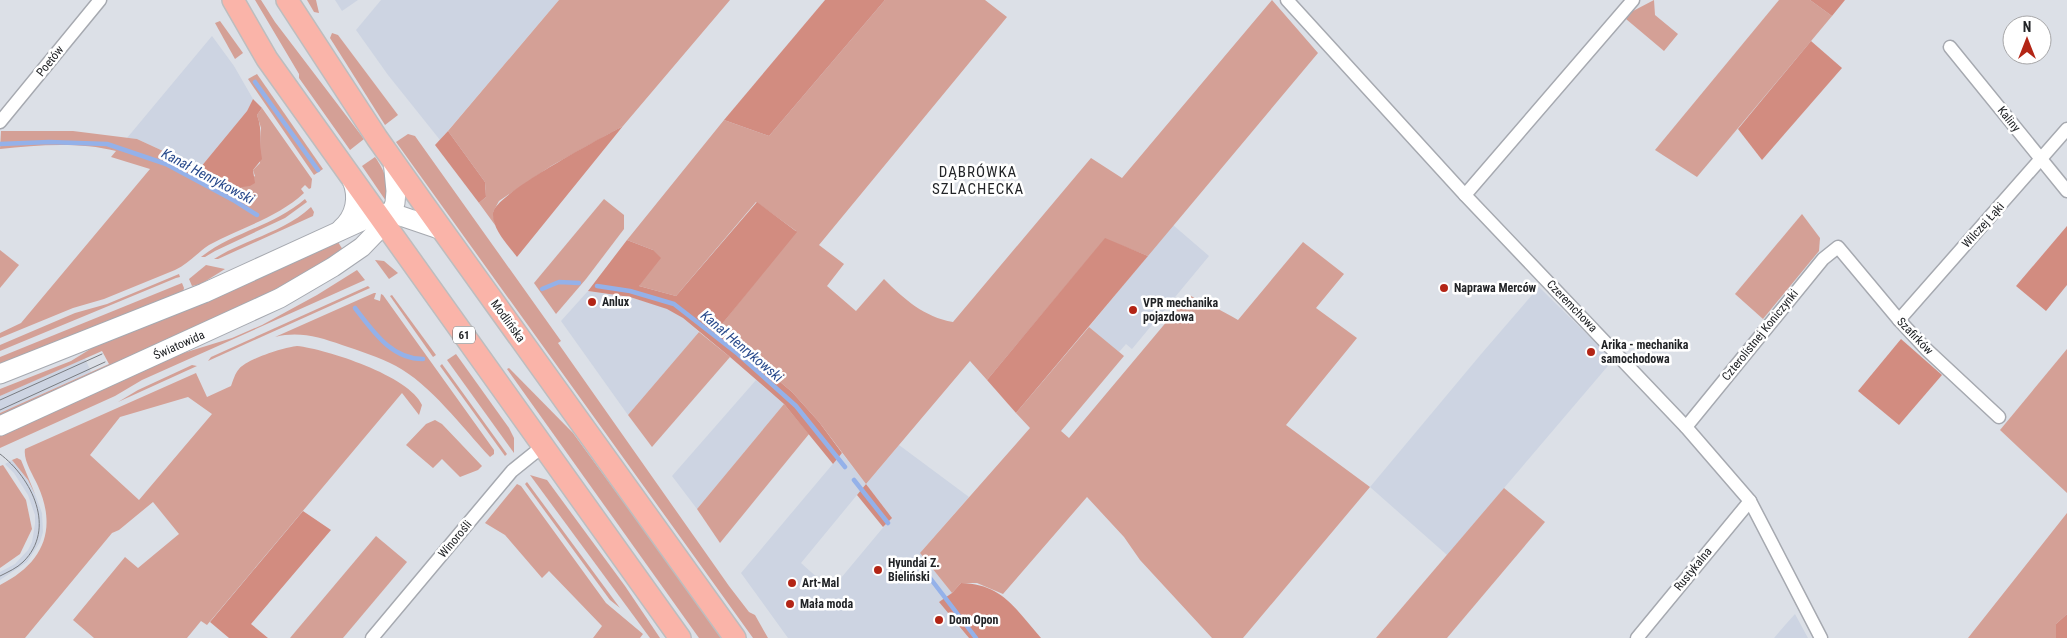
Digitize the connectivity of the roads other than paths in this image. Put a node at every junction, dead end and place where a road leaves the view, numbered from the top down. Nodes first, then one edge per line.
1 (100, 0) edge
2 (233, 0) edge
3 (287, 0) edge
4 (1287, 0) edge
5 (1633, 0) edge
6 (1950, 47) dead end
7 (0, 122) edge
8 (2067, 128) edge
9 (393, 160) junction
10 (2041, 160) junction
11 (352, 180) junction
12 (2067, 191) edge
13 (1466, 195) junction
14 (385, 217) junction
15 (442, 230) junction
16 (338, 231) junction
17 (1838, 247) joint
18 (353, 253) junction
19 (409, 258) junction
20 (1899, 320) junction
21 (0, 374) edge
22 (1999, 417) dead end
23 (0, 426) edge
24 (1686, 427) junction
25 (543, 446) junction
26 (1750, 501) junction
27 (372, 638) edge
28 (680, 638) edge
29 (735, 638) edge
30 (1637, 638) edge
31 (1821, 638) edge

1 - 7 street, Poetów
2 - 11 main road, 61
3 - 9 main road, Modlińska
4 - 13 street, Czeremchowa
5 - 13 street
6 - 10 street, Kaliny
8 - 10 street, Wilczej Łąki
9 - 14 street
9 - 15 main road, Modlińska
10 - 12 street, Kaliny
10 - 20 street, Wilczej Łąki
11 - 14 main road, 61
11 - 16 street
13 - 24 street, Czeremchowa
14 - 15 street
14 - 16 street
14 - 18 street, Światowida
14 - 19 main road, 61
15 - 29 main road, Modlińska
16 - 21 street
17 - 20 street, Szafirków
17 - 24 street, Czterolistnej Koniczynki
18 - 19 street, Światowida
18 - 23 street, Światowida
19 - 25 main road, 61
20 - 22 street, Szafirków
24 - 26 street, Czeremchowa
25 - 27 street, Winorośli
25 - 28 main road, 61
26 - 30 street, Rustykalna
26 - 31 street, Czeremchowa

